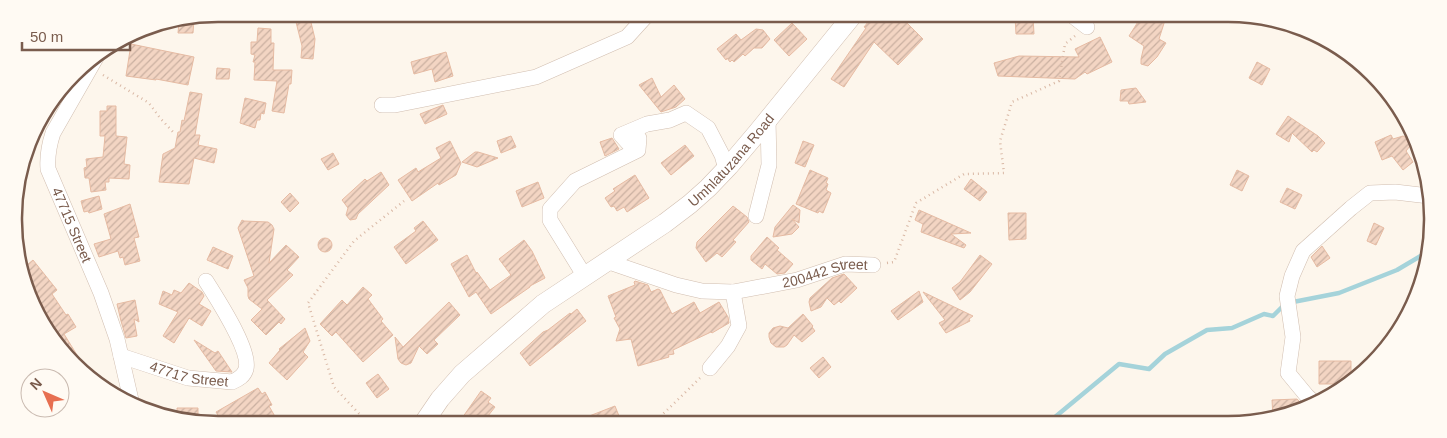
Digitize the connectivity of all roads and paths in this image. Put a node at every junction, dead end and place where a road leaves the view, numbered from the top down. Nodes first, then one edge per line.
1 (641, 22) edge
2 (847, 22) edge
3 (1080, 22) edge
4 (1087, 27) joint
5 (97, 64) edge
6 (89, 71) edge
7 (382, 105) dead end
8 (768, 119) junction
9 (175, 134) dead end
10 (726, 169) junction
11 (1423, 195) edge
12 (404, 201) dead end
13 (756, 216) dead end
14 (606, 261) junction
15 (873, 265) joint
16 (584, 275) junction
17 (206, 281) dead end
18 (733, 292) junction
19 (121, 356) junction
20 (710, 368) joint
21 (130, 394) edge
22 (1309, 398) edge
23 (361, 416) edge
24 (428, 416) edge
25 (661, 416) edge

1 - 7 street
2 - 8 street, Umhlatuzana Road
3 - 4 street
4 - 15 path, 200442 Street
5 - 9 path
6 - 19 street, 47715 Street
8 - 10 street, Umhlatuzana Road
8 - 13 street
10 - 14 street, Umhlatuzana Road
10 - 16 street
11 - 22 street
12 - 23 path
14 - 16 street, Umhlatuzana Road
14 - 18 street, 200442 Street
15 - 18 street, 200442 Street
16 - 24 street, Umhlatuzana Road
17 - 19 street, 47717 Street
18 - 20 street
19 - 21 street, 47715 Street
20 - 25 path

